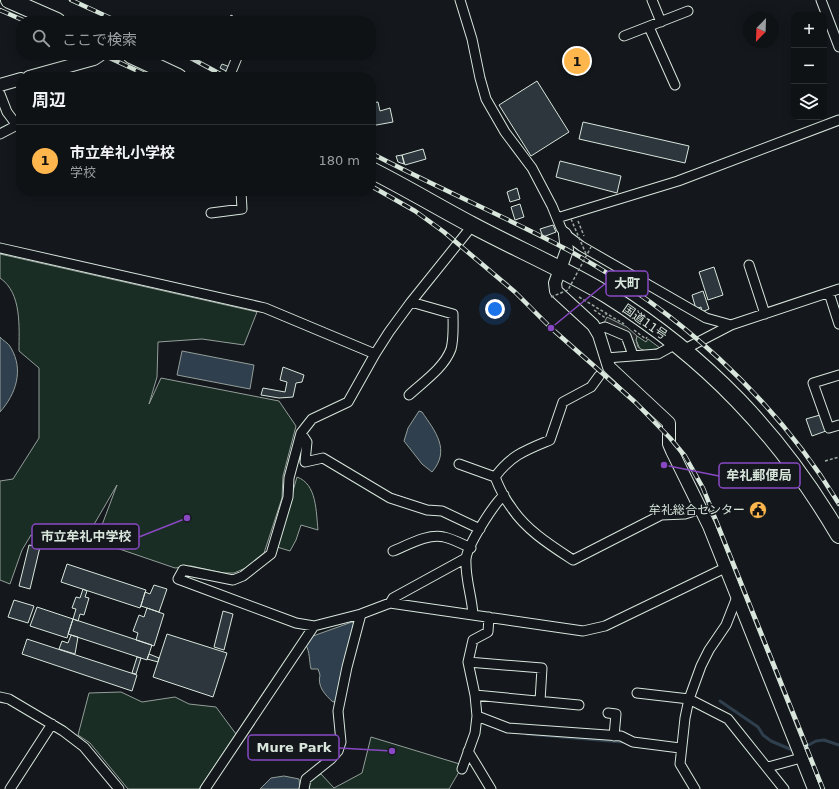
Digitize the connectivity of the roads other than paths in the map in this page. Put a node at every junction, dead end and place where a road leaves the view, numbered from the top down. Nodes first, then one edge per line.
1 (9, 0) edge
2 (460, 0) edge
3 (652, 0) edge
4 (821, 0) edge
5 (688, 11) dead end
6 (45, 16) edge
7 (660, 22) junction
8 (649, 27) junction
9 (624, 36) dead end
10 (839, 47) edge
11 (90, 60) edge
12 (142, 60) edge
13 (236, 60) edge
14 (47, 72) edge
15 (167, 72) edge
16 (231, 72) edge
17 (16, 80) edge
18 (0, 85) edge
19 (675, 85) dead end
20 (0, 94) edge
21 (16, 120) edge
22 (839, 120) edge
23 (16, 125) edge
24 (0, 134) edge
25 (376, 173) edge
26 (241, 196) edge
27 (211, 213) dead end
28 (557, 218) junction
29 (472, 226) junction
30 (566, 234) junction
31 (0, 248) edge
32 (749, 265) dead end
33 (560, 269) junction
34 (839, 289) edge
35 (829, 293) junction
36 (411, 302) junction
37 (765, 314) junction
38 (839, 324) edge
39 (732, 325) junction
40 (596, 330) junction
41 (680, 347) junction
42 (375, 354) junction
43 (634, 355) junction
44 (606, 358) junction
45 (839, 375) edge
46 (599, 376) dead end
47 (409, 395) dead end
48 (839, 425) edge
49 (302, 433) junction
50 (459, 464) dead end
51 (495, 476) junction
52 (504, 495) junction
53 (702, 509) junction
54 (480, 529) junction
55 (839, 534) edge
56 (471, 548) junction
57 (392, 551) dead end
58 (466, 558) junction
59 (725, 568) junction
60 (737, 597) junction
61 (390, 603) junction
62 (361, 614) junction
63 (473, 615) junction
64 (489, 617) junction
65 (314, 626) junction
66 (468, 662) junction
67 (637, 693) dead end
68 (475, 695) junction
69 (0, 698) edge
70 (689, 699) junction
71 (540, 701) junction
72 (579, 705) dead end
73 (608, 713) dead end
74 (477, 716) junction
75 (52, 724) junction
76 (614, 736) junction
77 (680, 748) junction
78 (468, 751) junction
79 (801, 758) junction
80 (768, 767) junction
81 (462, 769) dead end
82 (10, 789) edge
83 (119, 789) edge
84 (205, 789) edge
85 (304, 789) edge
86 (491, 789) edge
87 (695, 789) edge
88 (784, 789) edge
89 (814, 789) edge

1 - 6 highway
2 - 28 street
3 - 7 street
4 - 10 street
5 - 7 street
7 - 8 street
8 - 9 street
8 - 19 street
11 - 14 street
12 - 15 highway
13 - 16 street
17 - 18 street
20 - 21 street
22 - 28 street
23 - 24 street
25 - 29 highway, 国道11号
26 - 27 street
28 - 30 street
29 - 33 highway, 国道11号
29 - 36 street
30 - 33 street
30 - 39 street
31 - 42 street
32 - 37 street
33 - 40 street
33 - 41 highway, 国道11号
34 - 35 street
35 - 37 street
35 - 38 street
36 - 42 street
36 - 47 street
37 - 39 street
39 - 41 street
40 - 43 street
40 - 44 street
41 - 43 street
41 - 55 highway, 国道11号
42 - 49 street
43 - 44 street
44 - 53 street
45 - 48 street
46 - 51 street
49 - 54 street
49 - 65 street
50 - 51 street
51 - 52 street
52 - 53 street
52 - 54 street
53 - 59 street
54 - 56 street
56 - 57 street
56 - 58 street
58 - 61 street
58 - 63 street
59 - 60 street
59 - 64 street
60 - 70 street
60 - 79 street
61 - 62 street
61 - 63 street
62 - 65 street
62 - 85 street
63 - 64 street
64 - 66 street
65 - 84 street
66 - 68 street
66 - 71 street
67 - 70 street
68 - 71 street
68 - 74 street
69 - 75 street
70 - 77 street
70 - 80 street
71 - 72 street
73 - 76 street
74 - 76 street
74 - 78 street
75 - 82 street
75 - 83 street
76 - 77 street
77 - 87 street
78 - 81 street
78 - 86 street
79 - 80 street
79 - 89 street
80 - 88 street

